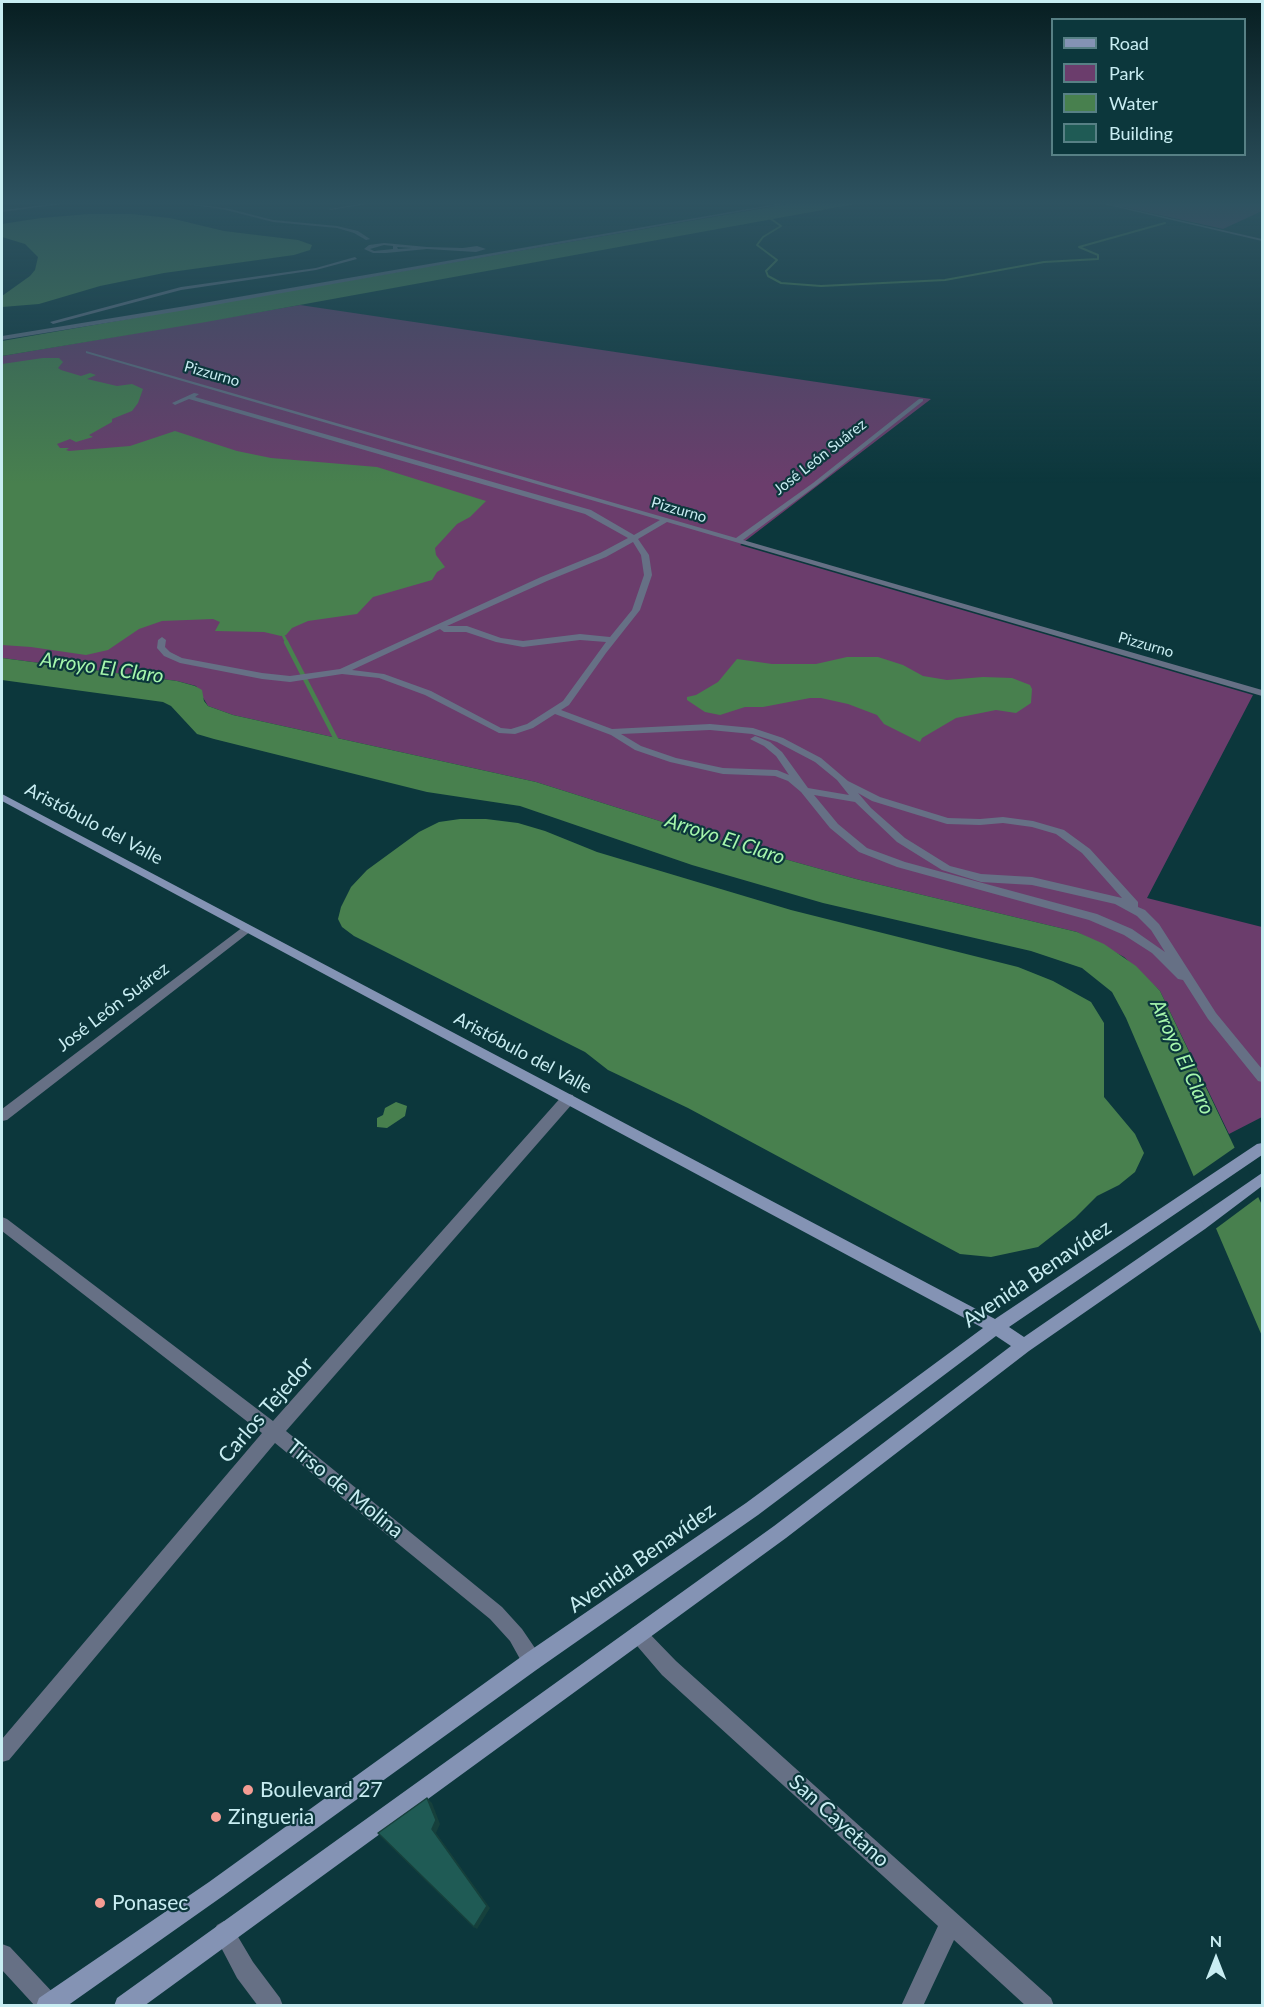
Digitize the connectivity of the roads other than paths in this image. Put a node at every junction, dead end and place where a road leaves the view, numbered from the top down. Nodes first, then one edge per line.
1 (149, 297) edge
2 (251, 297) edge
3 (17, 328) dead end
4 (2, 338) edge
5 (88, 352) dead end
6 (211, 388) junction
7 (189, 397) junction
8 (921, 400) dead end
9 (175, 403) dead end
10 (666, 520) junction
11 (634, 538) junction
12 (738, 540) junction
13 (434, 630) junction
14 (162, 640) dead end
15 (612, 640) junction
16 (342, 671) junction
17 (1263, 693) edge
18 (555, 711) junction
19 (710, 727) junction
20 (611, 732) junction
21 (840, 778) junction
22 (805, 790) junction
23 (2, 797) edge
24 (859, 800) junction
25 (1141, 913) junction
26 (247, 928) junction
27 (1196, 990) junction
28 (1263, 1077) edge
29 (568, 1099) junction
30 (2, 1116) edge
31 (1260, 1150) edge
32 (1263, 1179) edge
33 (2, 1223) edge
34 (996, 1327) junction
35 (1024, 1346) junction
36 (274, 1432) junction
37 (638, 1634) junction
38 (532, 1661) junction
39 (2, 1753) edge
40 (951, 1922) junction
41 (224, 1932) junction
42 (2, 1955) edge
43 (48, 2005) edge
44 (125, 2006) edge
45 (272, 2006) edge
46 (912, 2006) edge
47 (1043, 2006) edge

1 - 3 street
2 - 4 street
5 - 6 street, Pizzurno
6 - 7 street
6 - 10 street, Pizzurno
7 - 9 street
7 - 11 street
8 - 12 street, José León Suárez
10 - 11 street
10 - 12 street, Pizzurno
11 - 13 street
11 - 15 street
12 - 17 street, Pizzurno
13 - 15 street
13 - 16 street
14 - 16 street
15 - 18 street
16 - 18 street
18 - 20 street
19 - 20 street
19 - 21 street
19 - 22 street
20 - 22 street
21 - 24 street
21 - 25 street
22 - 24 street
22 - 27 street
23 - 26 main road, Aristóbulo del Valle
24 - 25 street
25 - 27 street
26 - 29 main road, Aristóbulo del Valle
26 - 30 street, José León Suárez
27 - 28 street
29 - 34 main road, Aristóbulo del Valle
29 - 36 street, Carlos Tejedor
31 - 34 main road, Avenida Benavídez
32 - 35 main road
33 - 36 street, Tirso de Molina
34 - 35 main road, Aristóbulo del Valle
34 - 38 main road, Avenida Benavídez
35 - 37 main road
36 - 38 street, Tirso de Molina
36 - 39 street, Carlos Tejedor
37 - 40 street, San Cayetano
37 - 41 main road
38 - 43 main road, Avenida Benavídez
40 - 46 street
40 - 47 street, San Cayetano
41 - 44 main road
41 - 45 street
42 - 43 street

